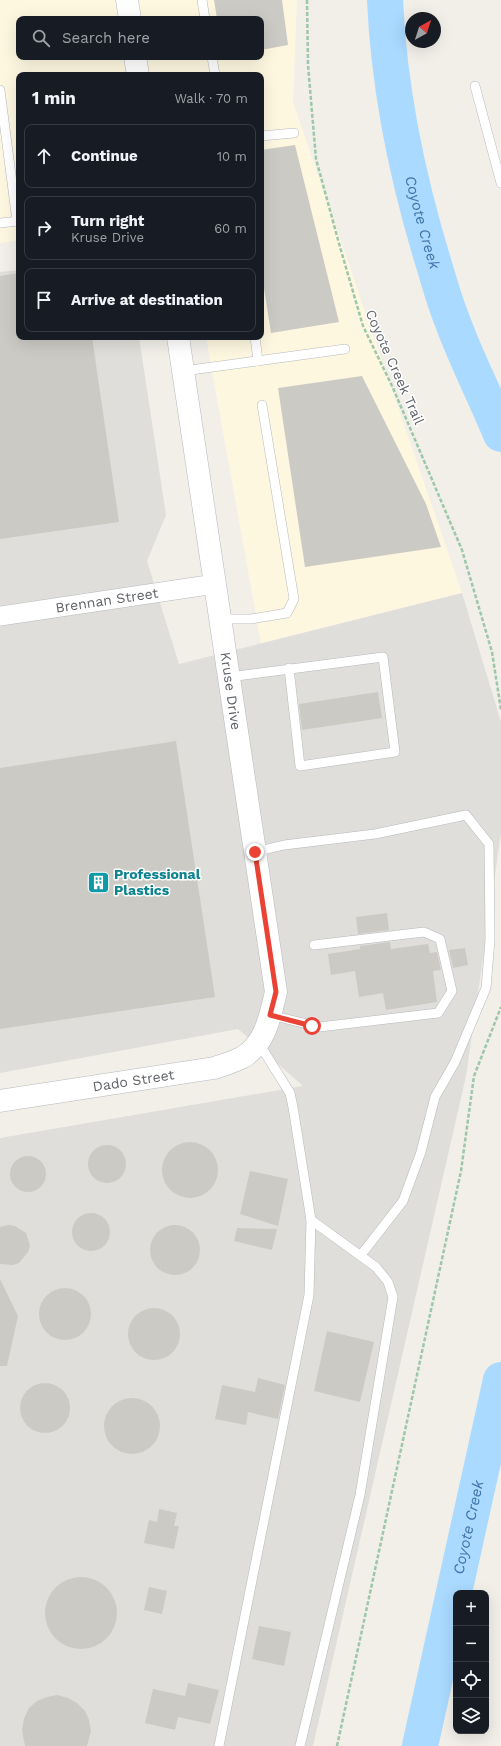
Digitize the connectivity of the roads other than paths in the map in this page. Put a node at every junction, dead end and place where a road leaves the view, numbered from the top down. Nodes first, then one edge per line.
1 (127, 0) edge
2 (202, 0) edge
3 (130, 16) edge
4 (205, 16) edge
5 (136, 60) edge
6 (212, 60) edge
7 (138, 72) edge
8 (214, 72) edge
9 (475, 86) dead end
10 (0, 90) edge
11 (294, 134) dead end
12 (264, 136) edge
13 (501, 183) edge
14 (16, 206) edge
15 (16, 221) edge
16 (0, 223) edge
17 (178, 340) edge
18 (255, 340) edge
19 (345, 349) dead end
20 (258, 361) junction
21 (183, 371) junction
22 (262, 405) dead end
23 (215, 584) junction
24 (0, 616) edge
25 (220, 620) junction
26 (289, 668) junction
27 (229, 677) junction
28 (255, 852) junction
29 (314, 945) dead end
30 (270, 1015) junction
31 (258, 1042) junction
32 (0, 1101) edge
33 (311, 1220) junction
34 (361, 1255) junction
35 (219, 1746) edge
36 (300, 1746) edge

1 - 3 street
2 - 4 lane
5 - 7 street
6 - 8 lane
9 - 13 lane
10 - 14 lane
11 - 12 lane
15 - 16 lane
17 - 21 street, Kruse Drive
18 - 20 lane
19 - 20 lane
20 - 21 lane
21 - 23 street, Kruse Drive
22 - 25 lane
23 - 24 street, Brennan Street
23 - 25 street, Kruse Drive
25 - 27 street, Kruse Drive
26 - 26 lane
26 - 27 lane
27 - 28 street, Kruse Drive
28 - 30 street, Kruse Drive
28 - 34 lane
29 - 30 lane
30 - 31 street, Kruse Drive
31 - 32 street, Dado Street
31 - 33 lane
33 - 34 lane
33 - 35 lane
34 - 36 lane

